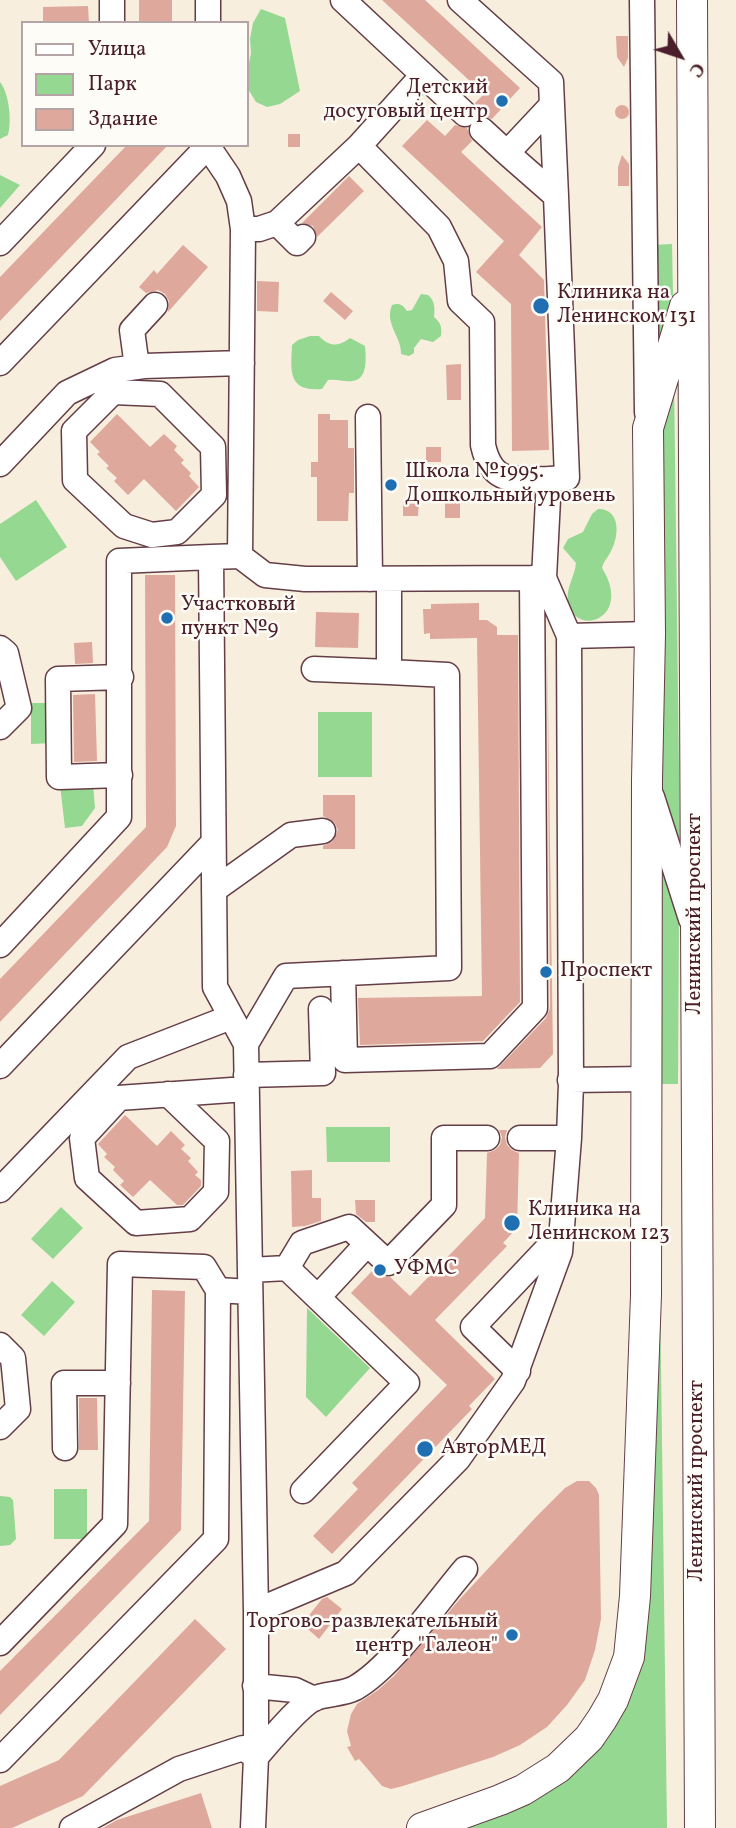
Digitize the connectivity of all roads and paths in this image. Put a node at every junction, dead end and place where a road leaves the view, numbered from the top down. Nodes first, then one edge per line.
1 (112, 0) edge
2 (208, 0) edge
3 (343, 0) edge
4 (460, 0) edge
5 (642, 0) edge
6 (692, 0) edge
7 (112, 21) edge
8 (208, 21) edge
9 (423, 75) junction
10 (552, 105) junction
11 (359, 146) junction
12 (91, 147) edge
13 (206, 147) edge
14 (208, 147) edge
15 (507, 153) junction
16 (555, 196) junction
17 (277, 223) junction
18 (243, 229) junction
19 (303, 237) dead end
20 (0, 243) edge
21 (694, 276) junction
22 (155, 305) dead end
23 (0, 363) edge
24 (242, 363) junction
25 (137, 367) junction
26 (67, 393) junction
27 (90, 415) junction
28 (368, 417) dead end
29 (648, 428) junction
30 (0, 464) edge
31 (549, 479) junction
32 (240, 556) junction
33 (211, 557) junction
34 (538, 578) junction
35 (379, 579) junction
36 (650, 635) junction
37 (569, 636) junction
38 (0, 648) edge
39 (314, 669) dead end
40 (389, 672) junction
41 (121, 677) junction
42 (0, 727) edge
43 (120, 775) junction
44 (647, 780) junction
45 (323, 831) dead end
46 (213, 843) junction
47 (214, 890) junction
48 (696, 935) junction
49 (0, 945) edge
50 (343, 973) junction
51 (321, 1009) dead end
52 (231, 1017) junction
53 (246, 1044) junction
54 (0, 1066) edge
55 (646, 1079) junction
56 (570, 1080) junction
57 (246, 1082) junction
58 (168, 1094) junction
59 (119, 1098) junction
60 (86, 1100) junction
61 (487, 1138) dead end
62 (520, 1138) dead end
63 (569, 1138) junction
64 (0, 1190) edge
65 (562, 1233) junction
66 (368, 1244) junction
67 (288, 1268) junction
68 (250, 1281) junction
69 (218, 1290) junction
70 (318, 1297) junction
71 (0, 1345) edge
72 (518, 1371) junction
73 (118, 1383) junction
74 (0, 1427) edge
75 (65, 1448) dead end
76 (216, 1465) junction
77 (253, 1465) junction
78 (303, 1491) dead end
79 (465, 1569) dead end
80 (256, 1611) junction
81 (0, 1643) edge
82 (255, 1686) junction
83 (314, 1699) junction
84 (256, 1757) junction
85 (0, 1760) edge
86 (700, 1766) junction
87 (72, 1828) edge
88 (253, 1828) edge
89 (422, 1828) edge
90 (700, 1828) edge
91 (715, 1828) edge

1 - 7 street
2 - 8 street
3 - 9 street
4 - 10 street
5 - 29 street
6 - 21 main road, Ленинский проспект
9 - 11 street
9 - 15 street
10 - 15 street
10 - 16 street
11 - 17 street
11 - 31 street
12 - 20 street
13 - 23 street
14 - 18 street
15 - 16 street
16 - 31 street
17 - 18 street
17 - 19 street
18 - 24 street
21 - 29 main road
21 - 48 main road, Ленинский проспект
22 - 25 street
24 - 25 street
24 - 32 street
25 - 26 street
26 - 27 street
26 - 30 street
27 - 27 street
28 - 35 street
29 - 36 main road
31 - 34 street
32 - 33 street
32 - 35 street
33 - 41 street
33 - 46 street
34 - 35 street
34 - 37 street
34 - 50 street
35 - 40 street
36 - 37 street
36 - 44 main road
37 - 56 street
38 - 42 street
39 - 40 street
40 - 50 street
41 - 43 street
41 - 43 street
43 - 49 street
44 - 48 street
44 - 55 main road
45 - 47 street
46 - 47 street
46 - 54 street
47 - 52 street
48 - 86 main road, Ленинский проспект
50 - 53 street
51 - 57 street
52 - 53 street
52 - 60 street
53 - 57 street
55 - 56 street
55 - 89 main road
56 - 63 street
57 - 58 street
57 - 68 street
58 - 59 street
58 - 59 street
59 - 60 street
60 - 64 street
61 - 66 street
62 - 63 street
63 - 65 street
65 - 72 street
65 - 72 street
66 - 67 street
66 - 70 street
67 - 68 street
67 - 70 street
68 - 69 street
68 - 77 street
69 - 73 street
69 - 76 street
70 - 78 street
71 - 74 street
72 - 80 street
73 - 75 street
73 - 81 street
76 - 77 street
76 - 85 street
77 - 80 street
79 - 83 street
80 - 82 street
82 - 83 street
82 - 84 street
83 - 84 street
84 - 87 street
84 - 88 street
86 - 90 main road, Ленинский проспект
86 - 91 main road

